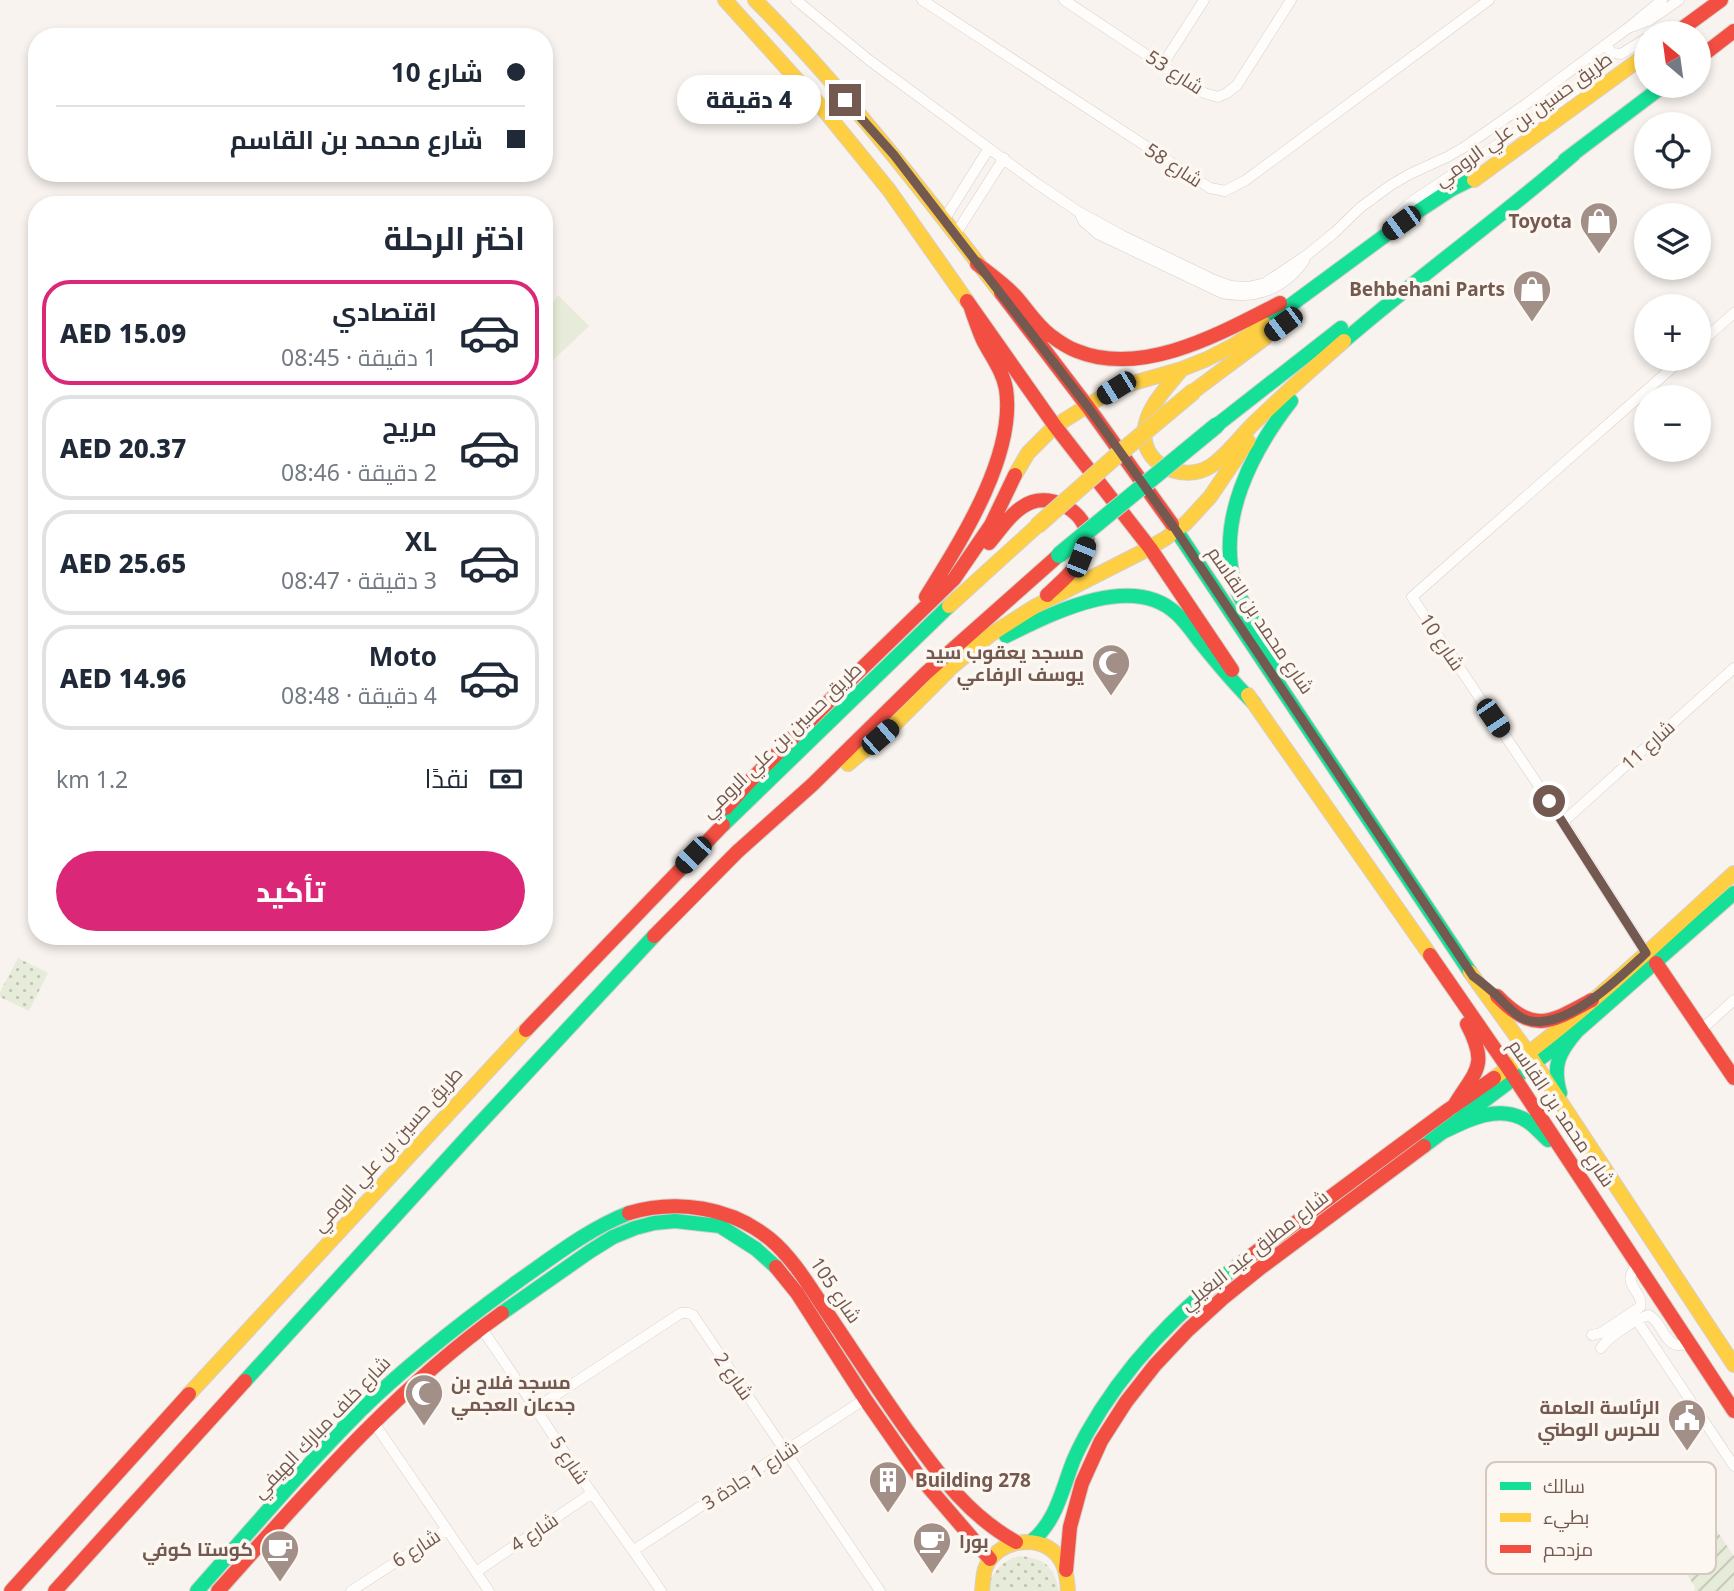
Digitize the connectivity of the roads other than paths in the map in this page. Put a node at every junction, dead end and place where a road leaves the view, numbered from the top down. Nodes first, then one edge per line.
1 (725, 0) edge
2 (755, 0) edge
3 (796, 0) edge
4 (922, 0) edge
5 (1064, 0) edge
6 (1204, 0) edge
7 (1291, 0) edge
8 (1489, 0) edge
9 (1662, 0) edge
10 (1679, 0) edge
11 (1721, 0) edge
12 (1692, 21) edge
13 (1628, 28) junction
14 (1734, 31) edge
15 (1605, 45) junction
16 (1634, 46) edge
17 (1712, 48) edge
18 (1590, 57) junction
19 (1634, 63) edge
20 (1163, 64) junction
21 (1647, 98) edge
22 (989, 148) junction
23 (1574, 154) junction
24 (1004, 158) junction
25 (1482, 174) junction
26 (944, 220) junction
27 (955, 235) junction
28 (1385, 235) junction
29 (977, 264) junction
30 (1312, 288) junction
31 (970, 305) junction
32 (1734, 313) edge
33 (1711, 333) edge
34 (1345, 339) junction
35 (1182, 369) junction
36 (1668, 371) edge
37 (1285, 394) junction
38 (1088, 407) junction
39 (1055, 426) junction
40 (1176, 530) junction
41 (1150, 548) junction
42 (954, 579) junction
43 (1034, 607) junction
44 (909, 623) junction
45 (1734, 668) edge
46 (949, 670) junction
47 (1279, 684) junction
48 (1254, 703) junction
49 (812, 785) junction
50 (1563, 822) junction
51 (712, 836) junction
52 (1734, 873) edge
53 (1387, 893) junction
54 (1734, 893) edge
55 (1651, 958) junction
56 (1473, 976) junction
57 (1592, 1000) junction
58 (1734, 1000) edge
59 (1701, 1030) junction
60 (1577, 1031) junction
61 (1532, 1059) junction
62 (1511, 1074) junction
63 (1734, 1078) edge
64 (1454, 1106) junction
65 (1569, 1115) junction
66 (1441, 1133) junction
67 (1564, 1153) junction
68 (1293, 1225) junction
69 (556, 1255) junction
70 (1637, 1264) junction
71 (567, 1268) junction
72 (1239, 1285) junction
73 (803, 1289) junction
74 (1662, 1302) junction
75 (1635, 1317) junction
76 (481, 1328) junction
77 (1592, 1335) dead end
78 (1690, 1344) junction
79 (1601, 1348) dead end
80 (1734, 1365) edge
81 (1734, 1393) edge
82 (865, 1399) junction
83 (536, 1408) junction
84 (1734, 1411) edge
85 (374, 1423) junction
86 (786, 1452) junction
87 (1734, 1466) edge
88 (592, 1493) junction
89 (281, 1509) junction
90 (120, 1520) junction
91 (265, 1527) junction
92 (447, 1529) junction
93 (1024, 1541) junction
94 (634, 1550) junction
95 (990, 1559) junction
96 (1066, 1570) junction
97 (476, 1572) junction
98 (486, 1586) edge
99 (11, 1591) edge
100 (55, 1591) edge
101 (68, 1591) edge
102 (197, 1591) edge
103 (218, 1591) edge
104 (351, 1591) edge
105 (477, 1591) edge
106 (661, 1591) edge
107 (880, 1591) edge
108 (982, 1591) edge
109 (1068, 1591) edge

1 - 31 main road, شارع محمد بن القاسم
2 - 26 main road, شارع محمد بن القاسم
3 - 22 street
4 - 8 street, شارع 58
5 - 20 street, شارع 53
6 - 20 street
7 - 20 street, شارع 53
9 - 13 street
10 - 13 street
11 - 12 main road
13 - 15 street
14 - 17 main road
15 - 16 street
15 - 18 street
18 - 24 street
18 - 28 street
19 - 25 main road, طريق حسين بن علي الرومي
21 - 23 main road
22 - 24 street
22 - 26 street
23 - 34 main road
23 - 49 main road, bridge
24 - 27 street
25 - 28 main road
25 - 51 main road, طريق حسين بن علي الرومي, bridge
26 - 27 main road, شارع محمد بن القاسم
27 - 29 main road, شارع محمد بن القاسم
28 - 30 main road
29 - 30 main road
29 - 38 main road, شارع محمد بن القاسم
30 - 35 main road
31 - 39 main road, شارع محمد بن القاسم
31 - 44 main road
32 - 33 street
34 - 37 main road
34 - 47 main road
35 - 37 main road
35 - 38 main road
36 - 50 street, شارع 10
37 - 40 main road
38 - 39 main road
38 - 40 main road, شارع محمد بن القاسم
39 - 41 main road, شارع محمد بن القاسم
39 - 42 main road
40 - 41 main road
40 - 47 main road, شارع محمد بن القاسم
41 - 43 main road
41 - 48 main road, شارع محمد بن القاسم
42 - 43 main road
42 - 44 main road
43 - 46 main road
44 - 51 main road
45 - 50 street, شارع 11
46 - 48 main road
46 - 49 main road
47 - 56 main road, شارع محمد بن القاسم
48 - 53 main road, شارع محمد بن القاسم
49 - 90 main road
50 - 55 street, شارع 10
51 - 99 main road, طريق حسين بن علي الرومي
52 - 55 main road
53 - 62 main road, شارع محمد بن القاسم
53 - 64 main road
54 - 55 main road
55 - 57 main road
55 - 59 main road
55 - 60 main road
56 - 57 main road
56 - 61 main road, شارع محمد بن القاسم
57 - 61 main road
58 - 59 street
59 - 63 main road
60 - 61 main road
60 - 65 main road
61 - 62 main road, شارع مطلق عيد البغيلي
61 - 65 main road, شارع محمد بن القاسم
62 - 64 main road, شارع مطلق عيد البغيلي
62 - 66 main road, شارع مطلق عيد البغيلي
62 - 67 main road, شارع محمد بن القاسم
64 - 68 main road, شارع مطلق عيد البغيلي
65 - 80 main road, شارع محمد بن القاسم
66 - 67 main road
66 - 72 main road, شارع مطلق عيد البغيلي
67 - 70 main road, شارع محمد بن القاسم
68 - 72 main road
68 - 93 main road, شارع مطلق عيد البغيلي
69 - 71 main road
69 - 73 main road, شارع 105
69 - 89 main road, شارع خلف مبارك الهيفي
70 - 74 main road, شارع محمد بن القاسم
70 - 75 street
71 - 73 main road, شارع 105
71 - 76 main road, شارع خلف مبارك الهيفي
72 - 96 main road, شارع مطلق عيد البغيلي
73 - 82 main road, شارع 105
73 - 93 main road, شارع 105
74 - 78 main road, شارع محمد بن القاسم
74 - 81 main road
75 - 77 street
75 - 78 street
75 - 79 street
75 - 87 street
76 - 83 street, شارع 5
76 - 85 main road, شارع خلف مبارك الهيفي
78 - 84 main road, شارع محمد بن القاسم
82 - 86 street, شارع 1 جادة 3
82 - 95 main road, شارع 105
83 - 86 street, شارع 2
83 - 88 street, شارع 5
85 - 89 main road, شارع خلف مبارك الهيفي
85 - 92 street
86 - 94 street, شارع 1 جادة 3
86 - 107 street, شارع 2
88 - 94 street, شارع 5
88 - 97 street, شارع 4
89 - 91 main road, شارع خلف مبارك الهيفي
90 - 100 main road
90 - 101 main road
91 - 102 main road, شارع خلف مبارك الهيفي
91 - 103 main road, شارع خلف مبارك الهيفي
92 - 97 street
92 - 104 street, شارع 6
93 - 95 main road, شارع مطلق عيد البغيلي
93 - 96 main road, شارع 105
94 - 106 street, شارع 5
95 - 108 main road
96 - 109 main road, شارع مطلق عيد البغيلي
97 - 98 street
98 - 105 street

